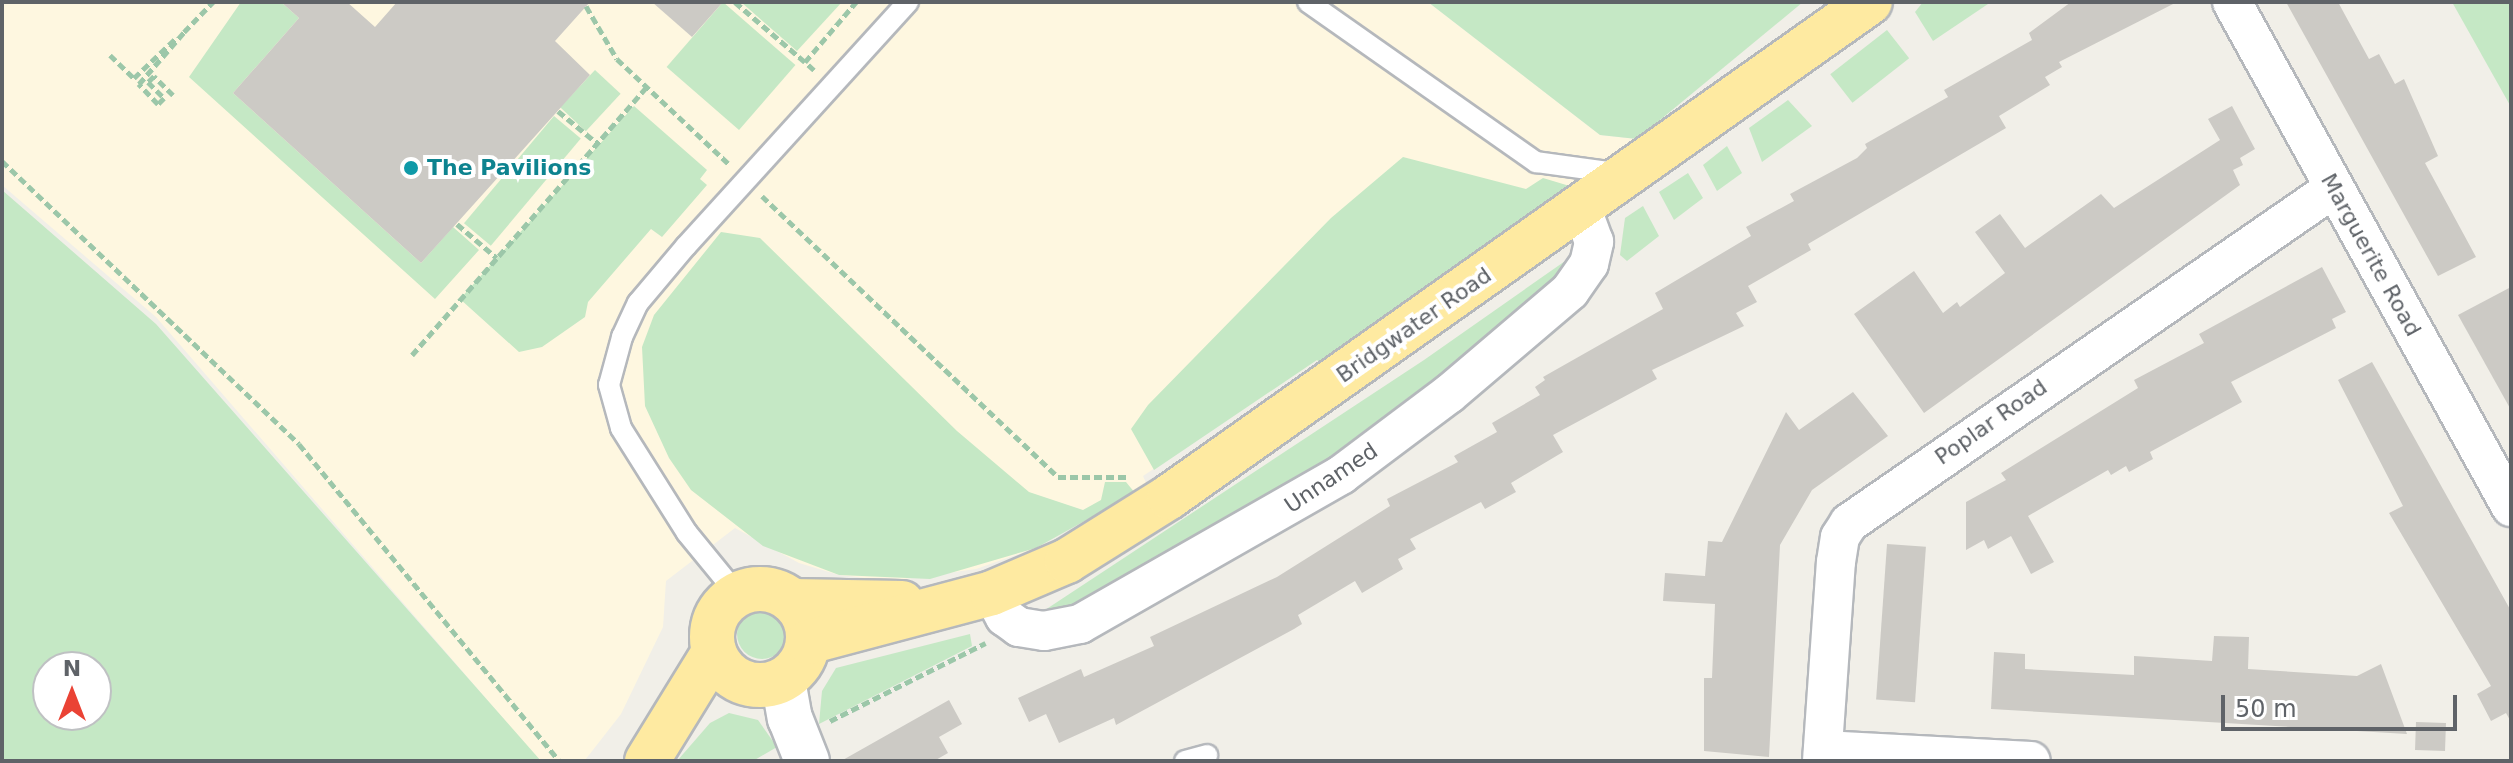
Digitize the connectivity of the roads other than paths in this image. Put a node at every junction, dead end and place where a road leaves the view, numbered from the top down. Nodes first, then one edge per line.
1 (908, 2) edge
2 (1308, 2) edge
3 (1870, 2) edge
4 (2232, 2) edge
5 (1626, 174) junction
6 (2334, 188) junction
7 (1581, 207) junction
8 (2511, 507) edge
9 (992, 593) junction
10 (737, 594) junction
11 (792, 601) junction
12 (936, 606) junction
13 (808, 642) junction
14 (722, 664) junction
15 (783, 680) junction
16 (802, 750) edge
17 (1207, 755) dead end
18 (1823, 755) edge
19 (647, 761) edge
20 (1185, 761) edge
21 (2031, 761) edge

1 - 10 lane
2 - 5 lane
3 - 5 highway, Bridgwater Road
4 - 6 street, Marguerite Road
5 - 7 highway, Bridgwater Road
6 - 8 street, Marguerite Road
6 - 18 street, Poplar Road
7 - 9 highway, Bridgwater Road
7 - 9 street, Unnamed
9 - 12 highway, Bridgwater Road
10 - 11 highway
10 - 14 highway
11 - 12 highway, Bridgwater Road
11 - 13 highway
12 - 13 highway, Bridgwater Road
13 - 15 highway
14 - 15 highway
14 - 19 highway
15 - 16 street
17 - 20 lane
18 - 21 street

